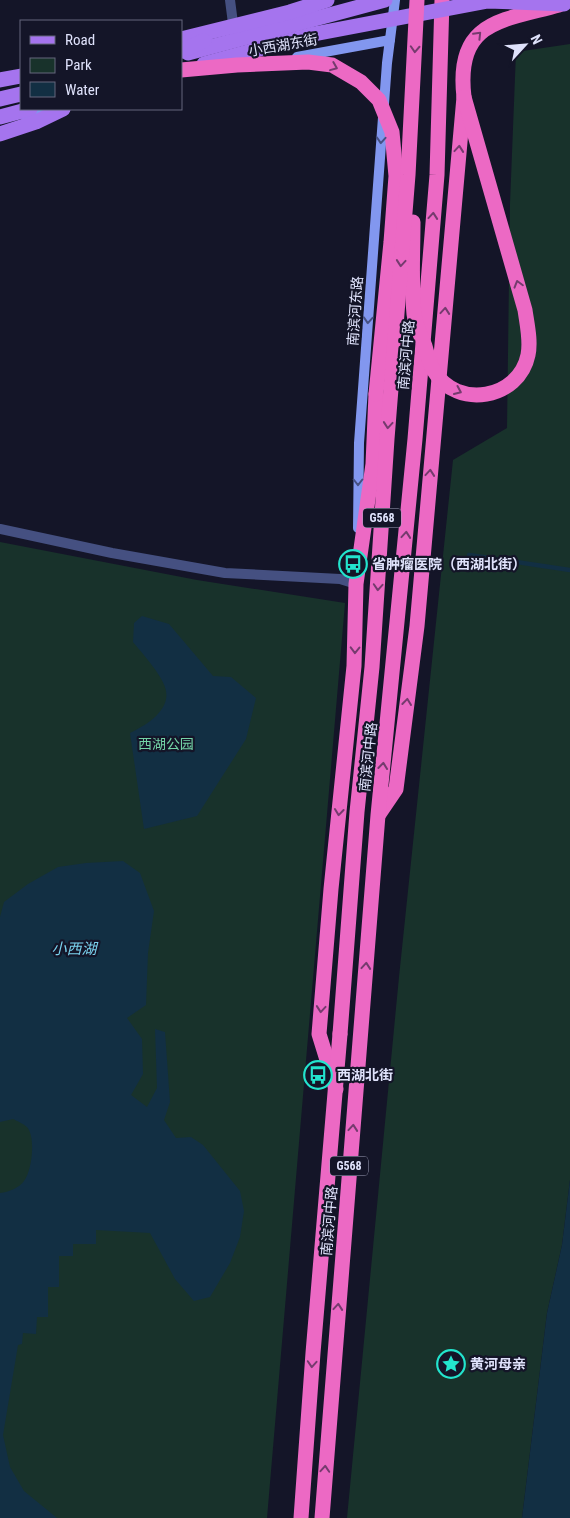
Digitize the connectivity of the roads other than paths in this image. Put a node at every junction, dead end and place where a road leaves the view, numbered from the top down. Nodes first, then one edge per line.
1 (230, 0) edge
2 (327, 0) edge
3 (373, 0) edge
4 (385, 0) edge
5 (395, 0) edge
6 (417, 0) edge
7 (442, 0) edge
8 (567, 4) edge
9 (236, 30) junction
10 (182, 39) edge
11 (390, 40) junction
12 (182, 51) edge
13 (182, 51) edge
14 (182, 70) edge
15 (182, 70) edge
16 (20, 76) edge
17 (182, 78) edge
18 (0, 80) edge
19 (20, 88) edge
20 (0, 93) edge
21 (20, 94) edge
22 (464, 97) junction
23 (0, 99) edge
24 (26, 110) edge
25 (43, 110) edge
26 (61, 110) edge
27 (412, 113) junction
28 (0, 116) edge
29 (0, 121) edge
30 (0, 134) edge
31 (0, 529) edge
32 (356, 584) junction
33 (378, 815) junction
34 (336, 1089) junction
35 (301, 1518) edge
36 (322, 1518) edge

1 - 9 street
2 - 9 main road, bridge
3 - 9 street, 小西湖东街
4 - 13 main road
5 - 11 street
6 -> 27 highway, 南滨河中路 / G568, bridge
33 -> 7 highway, 南滨河中路 / G568
8 - 14 main road, bridge
22 -> 8 highway, bridge
9 - 10 main road, bridge
9 - 12 main road, bridge
11 - 17 street, 小西湖东街
11 -> 32 street, 南滨河东路
15 -> 32 highway, bridge
16 - 18 main road
19 - 20 street
21 - 23 main road
27 -> 22 highway, bridge
33 -> 22 highway, bridge
24 - 28 main road
25 - 29 street
26 - 30 main road
27 -> 34 highway, 南滨河中路 / G568, bridge
31 - 32 street
32 -> 34 highway
36 -> 33 highway, 南滨河中路 / G568
34 -> 35 highway, 南滨河中路 / G568

